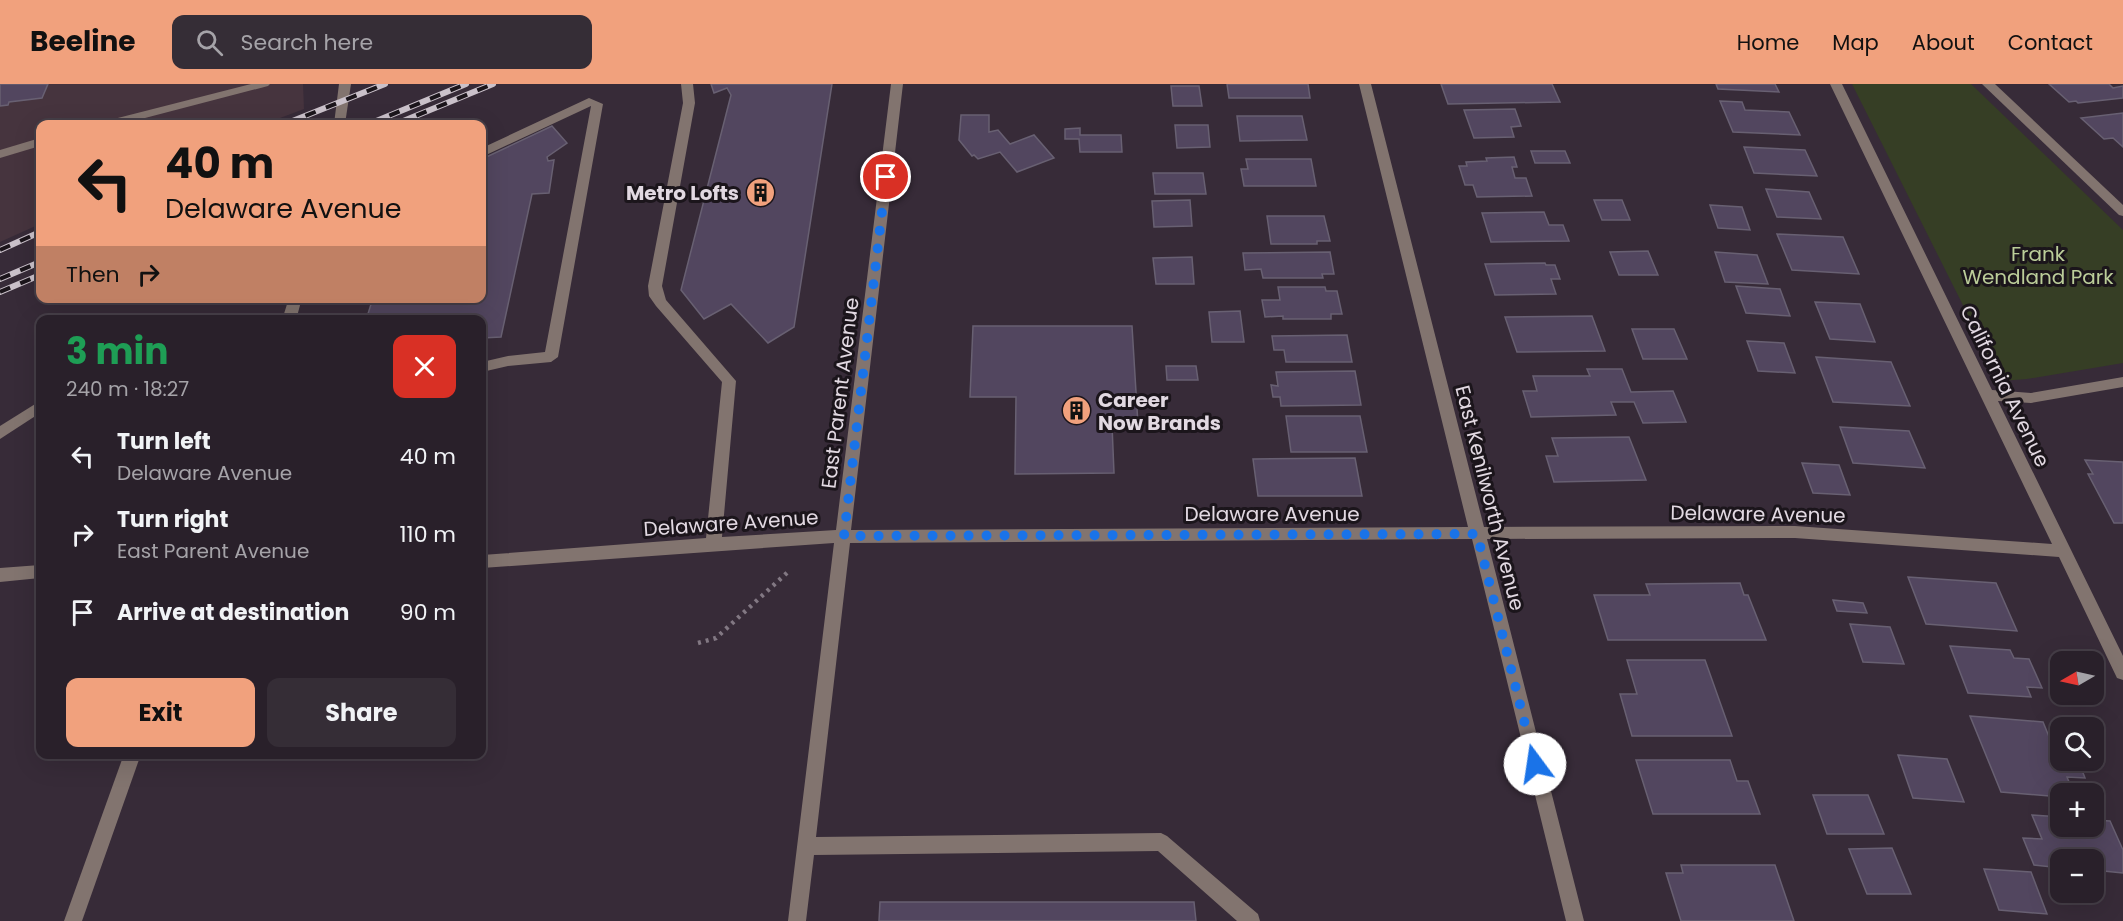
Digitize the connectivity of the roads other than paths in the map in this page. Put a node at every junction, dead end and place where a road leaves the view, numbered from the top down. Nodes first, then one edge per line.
1 (264, 84) edge
2 (345, 84) edge
3 (687, 84) edge
4 (897, 84) edge
5 (1365, 84) edge
6 (1836, 84) edge
7 (1988, 84) edge
8 (125, 120) edge
9 (340, 120) edge
10 (36, 143) edge
11 (486, 150) edge
12 (0, 154) edge
13 (2123, 212) edge
14 (486, 366) edge
15 (2123, 382) edge
16 (1987, 395) junction
17 (36, 409) edge
18 (0, 433) edge
19 (1477, 534) junction
20 (844, 536) junction
21 (713, 546) junction
22 (2063, 551) junction
23 (486, 562) edge
24 (36, 572) edge
25 (0, 575) edge
26 (2123, 673) edge
27 (131, 759) edge
28 (807, 846) junction
29 (73, 921) edge
30 (797, 921) edge
31 (1251, 921) edge
32 (1575, 921) edge

1 - 8 street
2 - 9 street
3 - 21 street
4 - 20 street, East Parent Avenue
5 - 19 street, East Kenilworth Avenue
6 - 16 street, California Avenue
7 - 13 street
10 - 12 street
11 - 14 street
15 - 16 street
16 - 22 street, California Avenue
17 - 18 street
19 - 20 street, Delaware Avenue
19 - 22 street, Delaware Avenue
19 - 32 street, East Kenilworth Avenue
20 - 21 street, Delaware Avenue
20 - 28 street, East Parent Avenue
21 - 23 street, Delaware Avenue
22 - 26 street, California Avenue
24 - 25 street
27 - 29 street
28 - 30 street, East Parent Avenue
28 - 31 street

